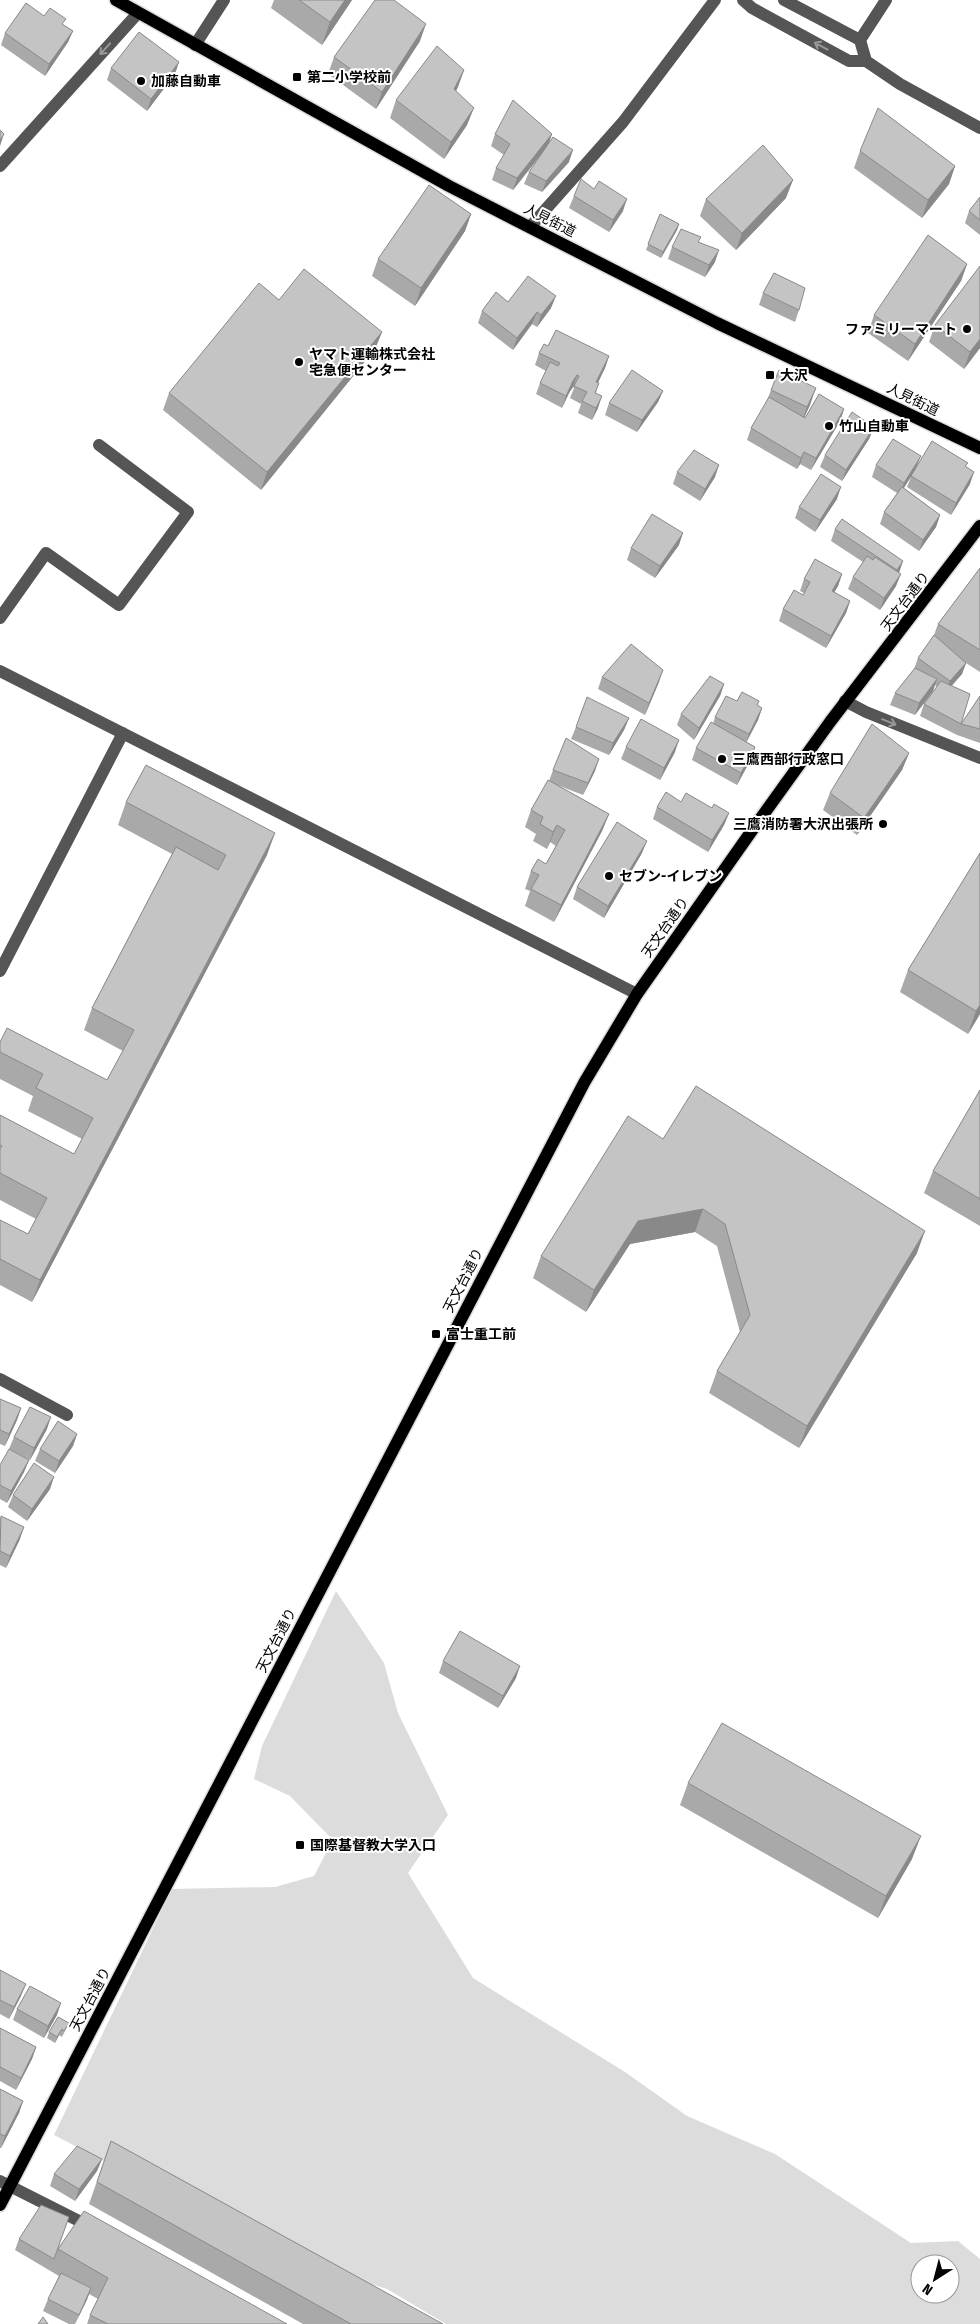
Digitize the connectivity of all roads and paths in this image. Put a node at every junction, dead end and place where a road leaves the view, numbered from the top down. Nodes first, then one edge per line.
1 (116, 0) edge
2 (224, 0) edge
3 (715, 0) edge
4 (743, 0) edge
5 (784, 0) edge
6 (886, 0) edge
7 (138, 13) junction
8 (860, 40) junction
9 (195, 45) junction
10 (866, 61) junction
11 (980, 128) edge
12 (0, 166) edge
13 (530, 227) junction
14 (99, 445) dead end
15 (980, 448) edge
16 (980, 526) edge
17 (0, 618) edge
18 (0, 671) edge
19 (845, 702) junction
20 (123, 733) junction
21 (980, 758) edge
22 (0, 971) edge
23 (637, 994) junction
24 (0, 1378) edge
25 (67, 1414) dead end
26 (5, 2183) edge
27 (0, 2205) edge
28 (98, 2231) edge

1 - 7 main road, 人見街道
2 - 9 street
3 - 13 street
10 -> 4 street
5 - 8 street
6 - 8 street
7 - 9 main road, 人見街道
7 -> 12 street
8 - 10 street
9 - 13 main road, 人見街道
10 - 11 street
13 - 15 main road, 人見街道
14 - 17 street
16 - 19 main road, 天文台通り
18 - 20 street
19 -> 21 street
19 - 23 main road, 天文台通り
20 - 22 street
20 - 23 street
23 - 26 main road, 天文台通り
24 - 25 street
26 - 27 main road, 天文台通り
26 - 28 street

